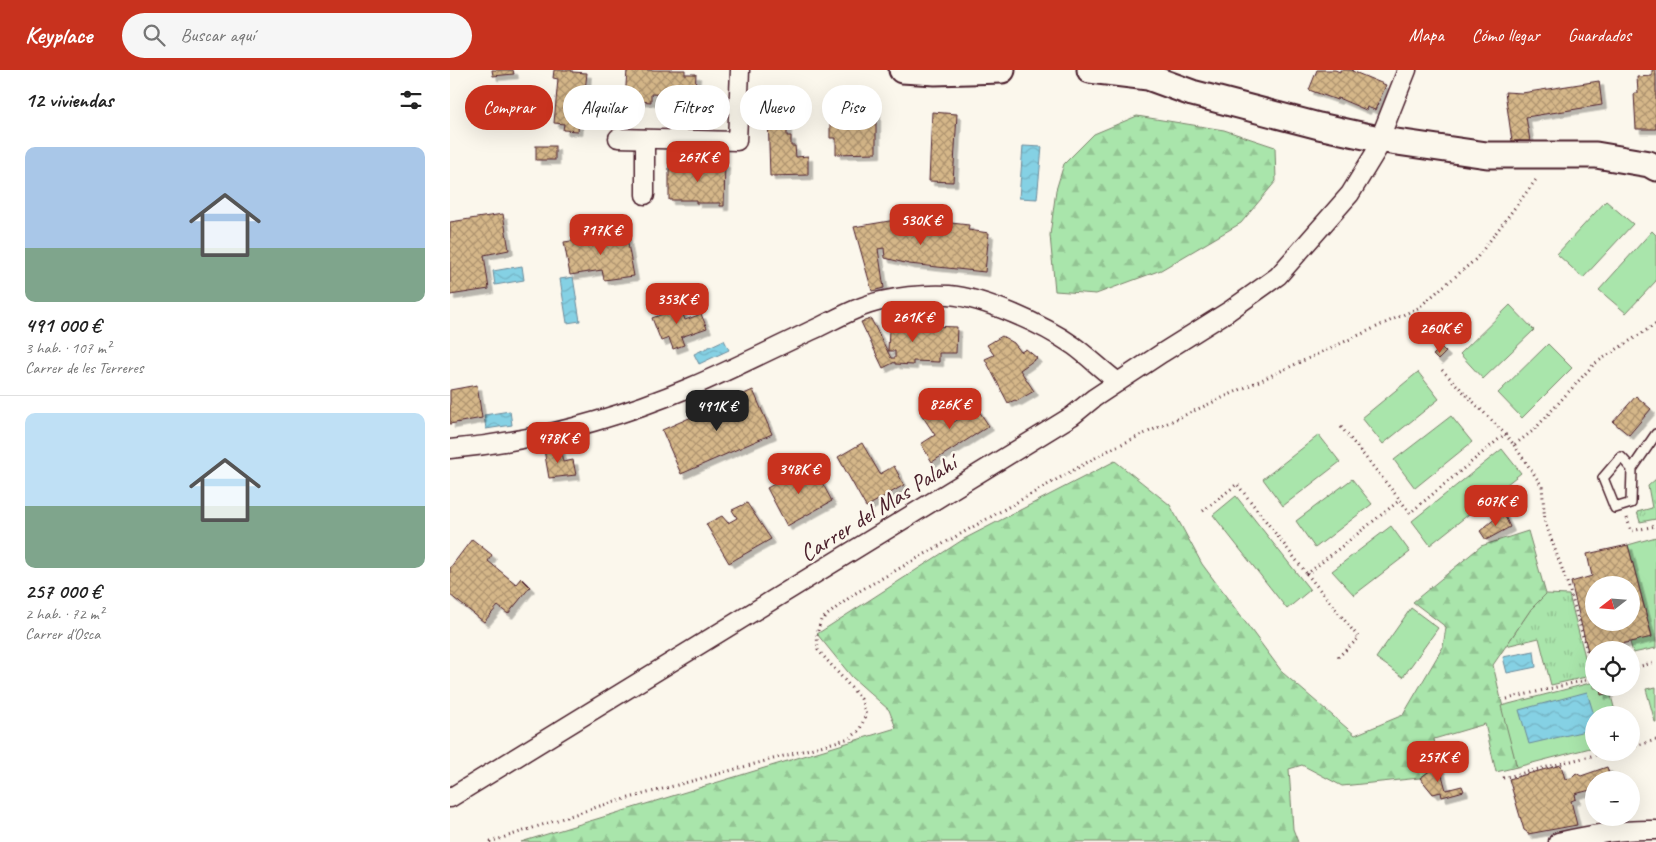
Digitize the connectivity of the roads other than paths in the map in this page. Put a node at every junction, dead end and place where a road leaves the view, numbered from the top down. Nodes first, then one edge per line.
1 (740, 70) edge
2 (902, 70) edge
3 (1002, 70) edge
4 (1090, 70) edge
5 (1407, 70) edge
6 (1150, 74) edge
7 (618, 138) dead end
8 (645, 139) junction
9 (1383, 140) junction
10 (1656, 168) edge
11 (645, 195) dead end
12 (1118, 382) junction
13 (1656, 434) edge
14 (450, 449) edge
15 (1632, 470) junction
16 (450, 798) edge
17 (1656, 830) edge
18 (1558, 842) edge

1 - 8 street
2 - 3 street
4 - 6 street
5 - 9 street, Carrer del Mas Palahí
6 - 9 street
7 - 8 street
8 - 11 street
9 - 10 street
9 - 12 street, Carrer del Mas Palahí
12 - 14 street
12 - 16 street, Carrer del Mas Palahí
13 - 15 lane
15 - 15 lane
17 - 18 street

